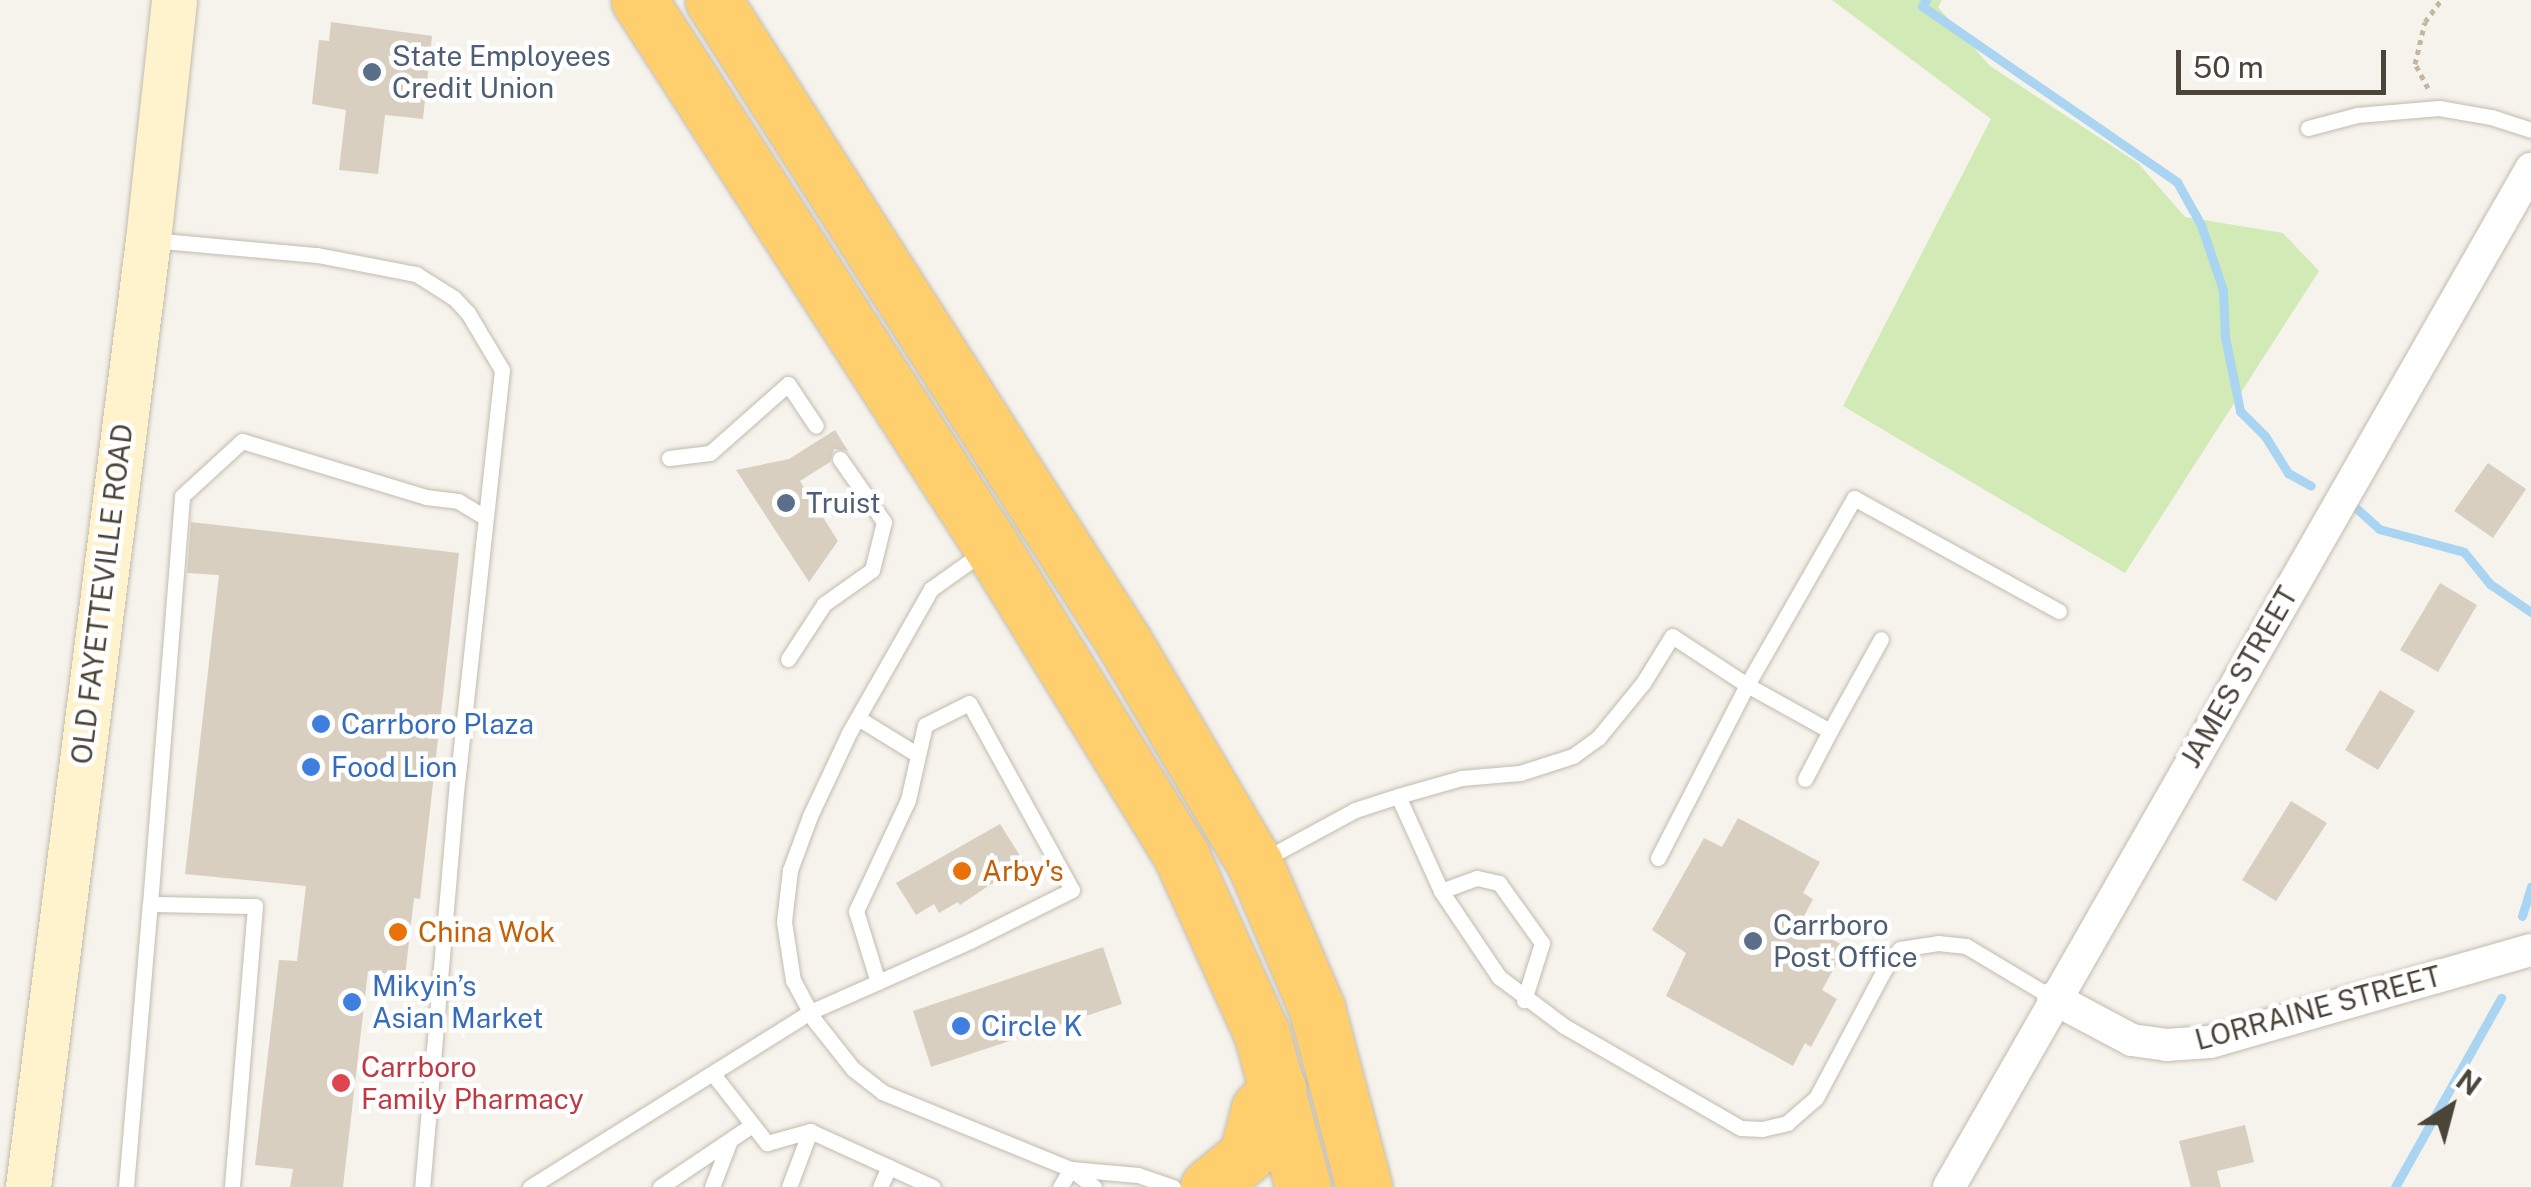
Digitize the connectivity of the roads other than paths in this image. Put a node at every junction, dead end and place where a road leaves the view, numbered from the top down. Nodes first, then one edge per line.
1 (174, 0) edge
2 (640, 0) edge
3 (712, 0) edge
4 (2308, 128) dead end
5 (2531, 130) edge
6 (2531, 169) edge
7 (148, 240) junction
8 (816, 426) dead end
9 (670, 458) dead end
10 (840, 459) dead end
11 (485, 517) junction
12 (991, 546) junction
13 (2059, 611) dead end
14 (1881, 639) dead end
15 (788, 660) dead end
16 (1747, 685) junction
17 (858, 718) junction
18 (1830, 732) junction
19 (918, 755) junction
20 (1805, 778) dead end
21 (1398, 796) junction
22 (1658, 858) dead end
23 (1255, 864) junction
24 (1441, 892) junction
25 (150, 904) junction
26 (2531, 950) edge
27 (878, 982) junction
28 (2053, 998) junction
29 (1524, 1000) junction
30 (810, 1012) junction
31 (712, 1074) junction
32 (1278, 1088) junction
33 (752, 1125) junction
34 (810, 1131) junction
35 (730, 1140) junction
36 (889, 1167) junction
37 (1072, 1169) junction
38 (19, 1186) edge
39 (126, 1187) edge
40 (232, 1187) edge
41 (422, 1187) edge
42 (530, 1187) edge
43 (660, 1187) edge
44 (712, 1187) edge
45 (789, 1187) edge
46 (880, 1187) edge
47 (933, 1187) edge
48 (1060, 1187) edge
49 (1094, 1187) edge
50 (1173, 1187) edge
51 (1208, 1187) edge
52 (1303, 1187) edge
53 (1364, 1187) edge
54 (1948, 1187) edge

1 - 7 street, OLD FAYETTEVILLE ROAD
2 - 12 highway
3 - 23 highway
4 - 5 lane
6 - 28 street, JAMES STREET
7 - 11 lane
7 - 38 street, OLD FAYETTEVILLE ROAD
8 - 9 lane
10 - 15 lane
11 - 25 lane
11 - 41 lane
12 - 17 lane
12 - 32 highway
13 - 16 lane
14 - 18 lane
16 - 18 lane
16 - 21 lane
16 - 22 lane
17 - 19 lane
17 - 30 lane
18 - 20 lane
19 - 27 lane
19 - 27 lane
21 - 23 lane
21 - 24 lane
23 - 53 highway
24 - 29 lane
24 - 29 lane
25 - 39 lane
25 - 40 lane
26 - 28 street, LORRAINE STREET
27 - 30 lane
28 - 29 lane
28 - 54 street, JAMES STREET
30 - 31 lane
30 - 37 lane
31 - 33 lane
31 - 42 lane
32 - 51 highway
32 - 52 highway
33 - 34 lane
33 - 35 lane
34 - 36 lane
34 - 45 lane
35 - 43 lane
35 - 44 lane
36 - 46 lane
36 - 47 lane
37 - 48 lane
37 - 49 lane
37 - 50 lane

